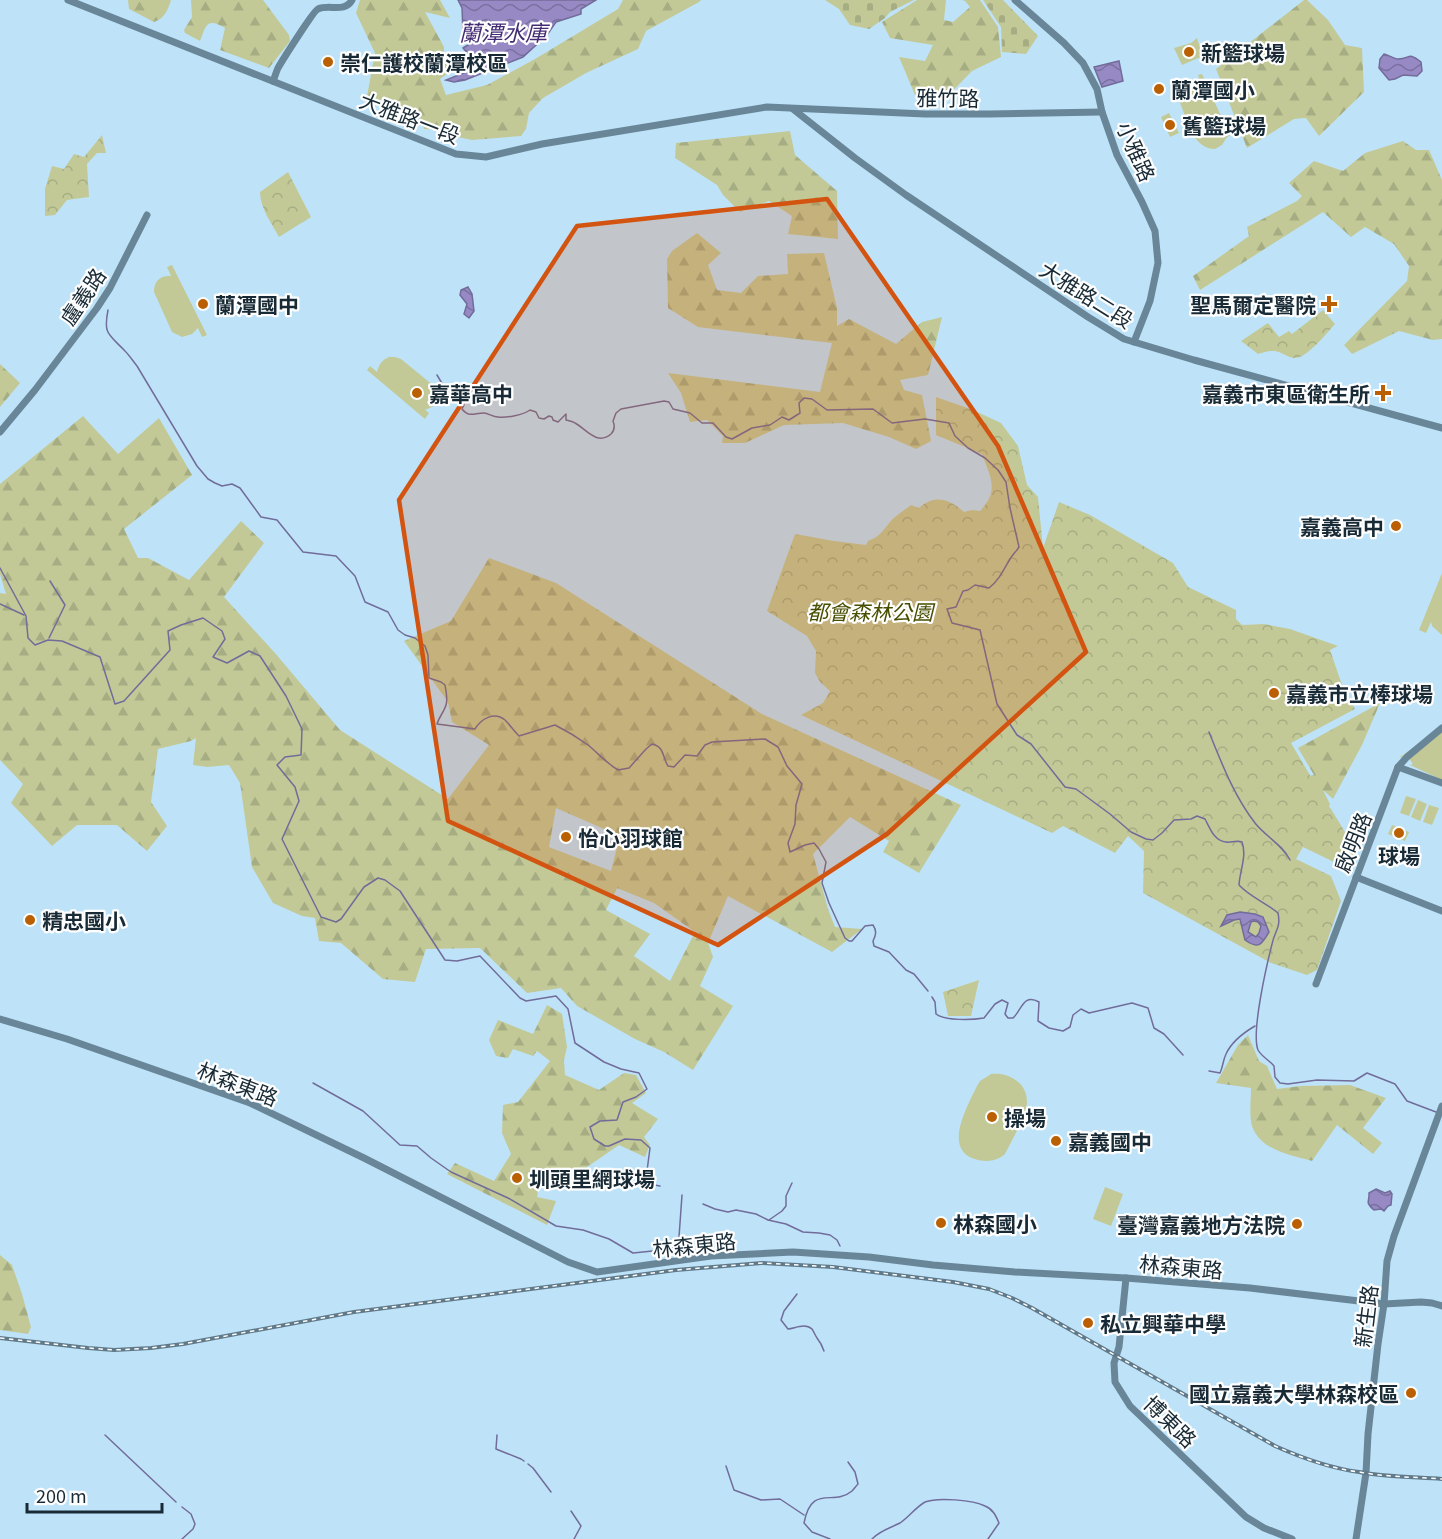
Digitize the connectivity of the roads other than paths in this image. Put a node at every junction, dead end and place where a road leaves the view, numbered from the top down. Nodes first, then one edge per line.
1 (68, 0) edge
2 (352, 0) edge
3 (1015, 0) edge
4 (273, 81) junction
5 (793, 109) junction
6 (1102, 112) junction
7 (147, 215) dead end
8 (1134, 342) junction
9 (1442, 428) edge
10 (0, 432) edge
11 (1442, 728) edge
12 (1398, 767) junction
13 (1442, 783) edge
14 (1356, 877) junction
15 (1442, 911) edge
16 (1316, 984) dead end
17 (0, 1019) edge
18 (1440, 1111) edge
19 (1126, 1278) junction
20 (1384, 1304) junction
21 (1442, 1306) edge
22 (1292, 1539) edge
23 (1356, 1539) edge

1 - 4 main road, 大雅路一段
2 - 4 main road
3 - 6 main road, 小雅路
4 - 5 main road, 大雅路一段
5 - 6 main road, 雅竹路
5 - 8 main road, 大雅路二段
6 - 8 main road, 小雅路
7 - 10 main road, 盧義路
8 - 9 main road, 大雅路二段
11 - 12 main road, 啟明路
12 - 13 main road
12 - 14 main road, 啟明路
14 - 15 main road
14 - 16 main road, 啟明路
17 - 19 main road, 林森東路
18 - 20 main road, 新生路
19 - 20 main road, 林森東路
19 - 22 main road, 博東路
20 - 21 main road, 林森東路
20 - 23 main road, 新生路

